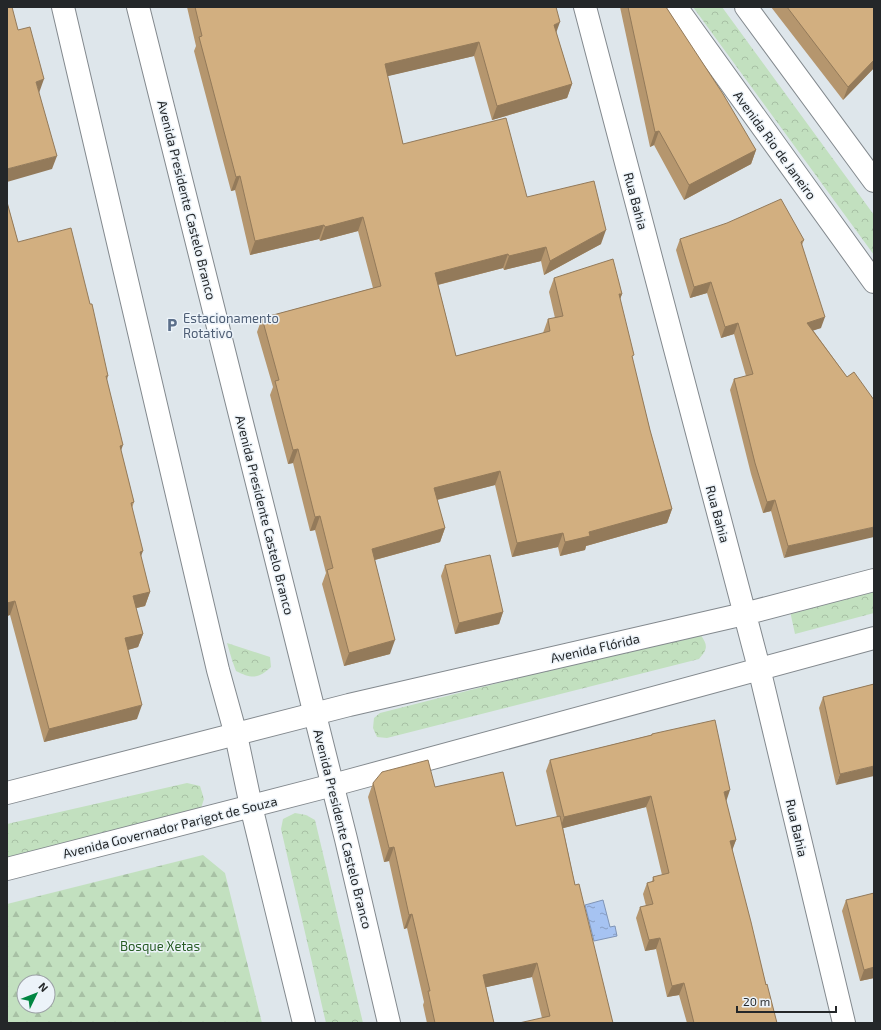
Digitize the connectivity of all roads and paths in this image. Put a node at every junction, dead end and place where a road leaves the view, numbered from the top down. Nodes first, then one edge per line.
1 (63, 7) edge
2 (138, 7) edge
3 (676, 7) edge
4 (746, 7) edge
5 (590, 11) edge
6 (874, 181) edge
7 (874, 282) edge
8 (874, 580) edge
9 (744, 614) junction
10 (874, 638) edge
11 (759, 668) junction
12 (315, 714) junction
13 (236, 735) junction
14 (332, 785) junction
15 (7, 793) edge
16 (251, 806) junction
17 (7, 868) edge
18 (304, 1023) edge
19 (389, 1023) edge
20 (844, 1023) edge

1 - 13 street
2 - 12 street, Avenida Presidente Castelo Branco
3 - 7 street, Avenida Rio de Janeiro
4 - 6 street
5 - 9 street, Rua Bahia
8 - 9 street, Avenida Flórida
9 - 11 street, Rua Bahia
9 - 12 street, Avenida Flórida
10 - 11 street
11 - 14 street
11 - 20 street, Rua Bahia
12 - 13 street
12 - 14 street, Avenida Presidente Castelo Branco
13 - 15 street
13 - 16 street
14 - 16 street, Avenida Governador Parigot de Souza
14 - 19 street, Avenida Presidente Castelo Branco
16 - 17 street, Avenida Governador Parigot de Souza
16 - 18 street

